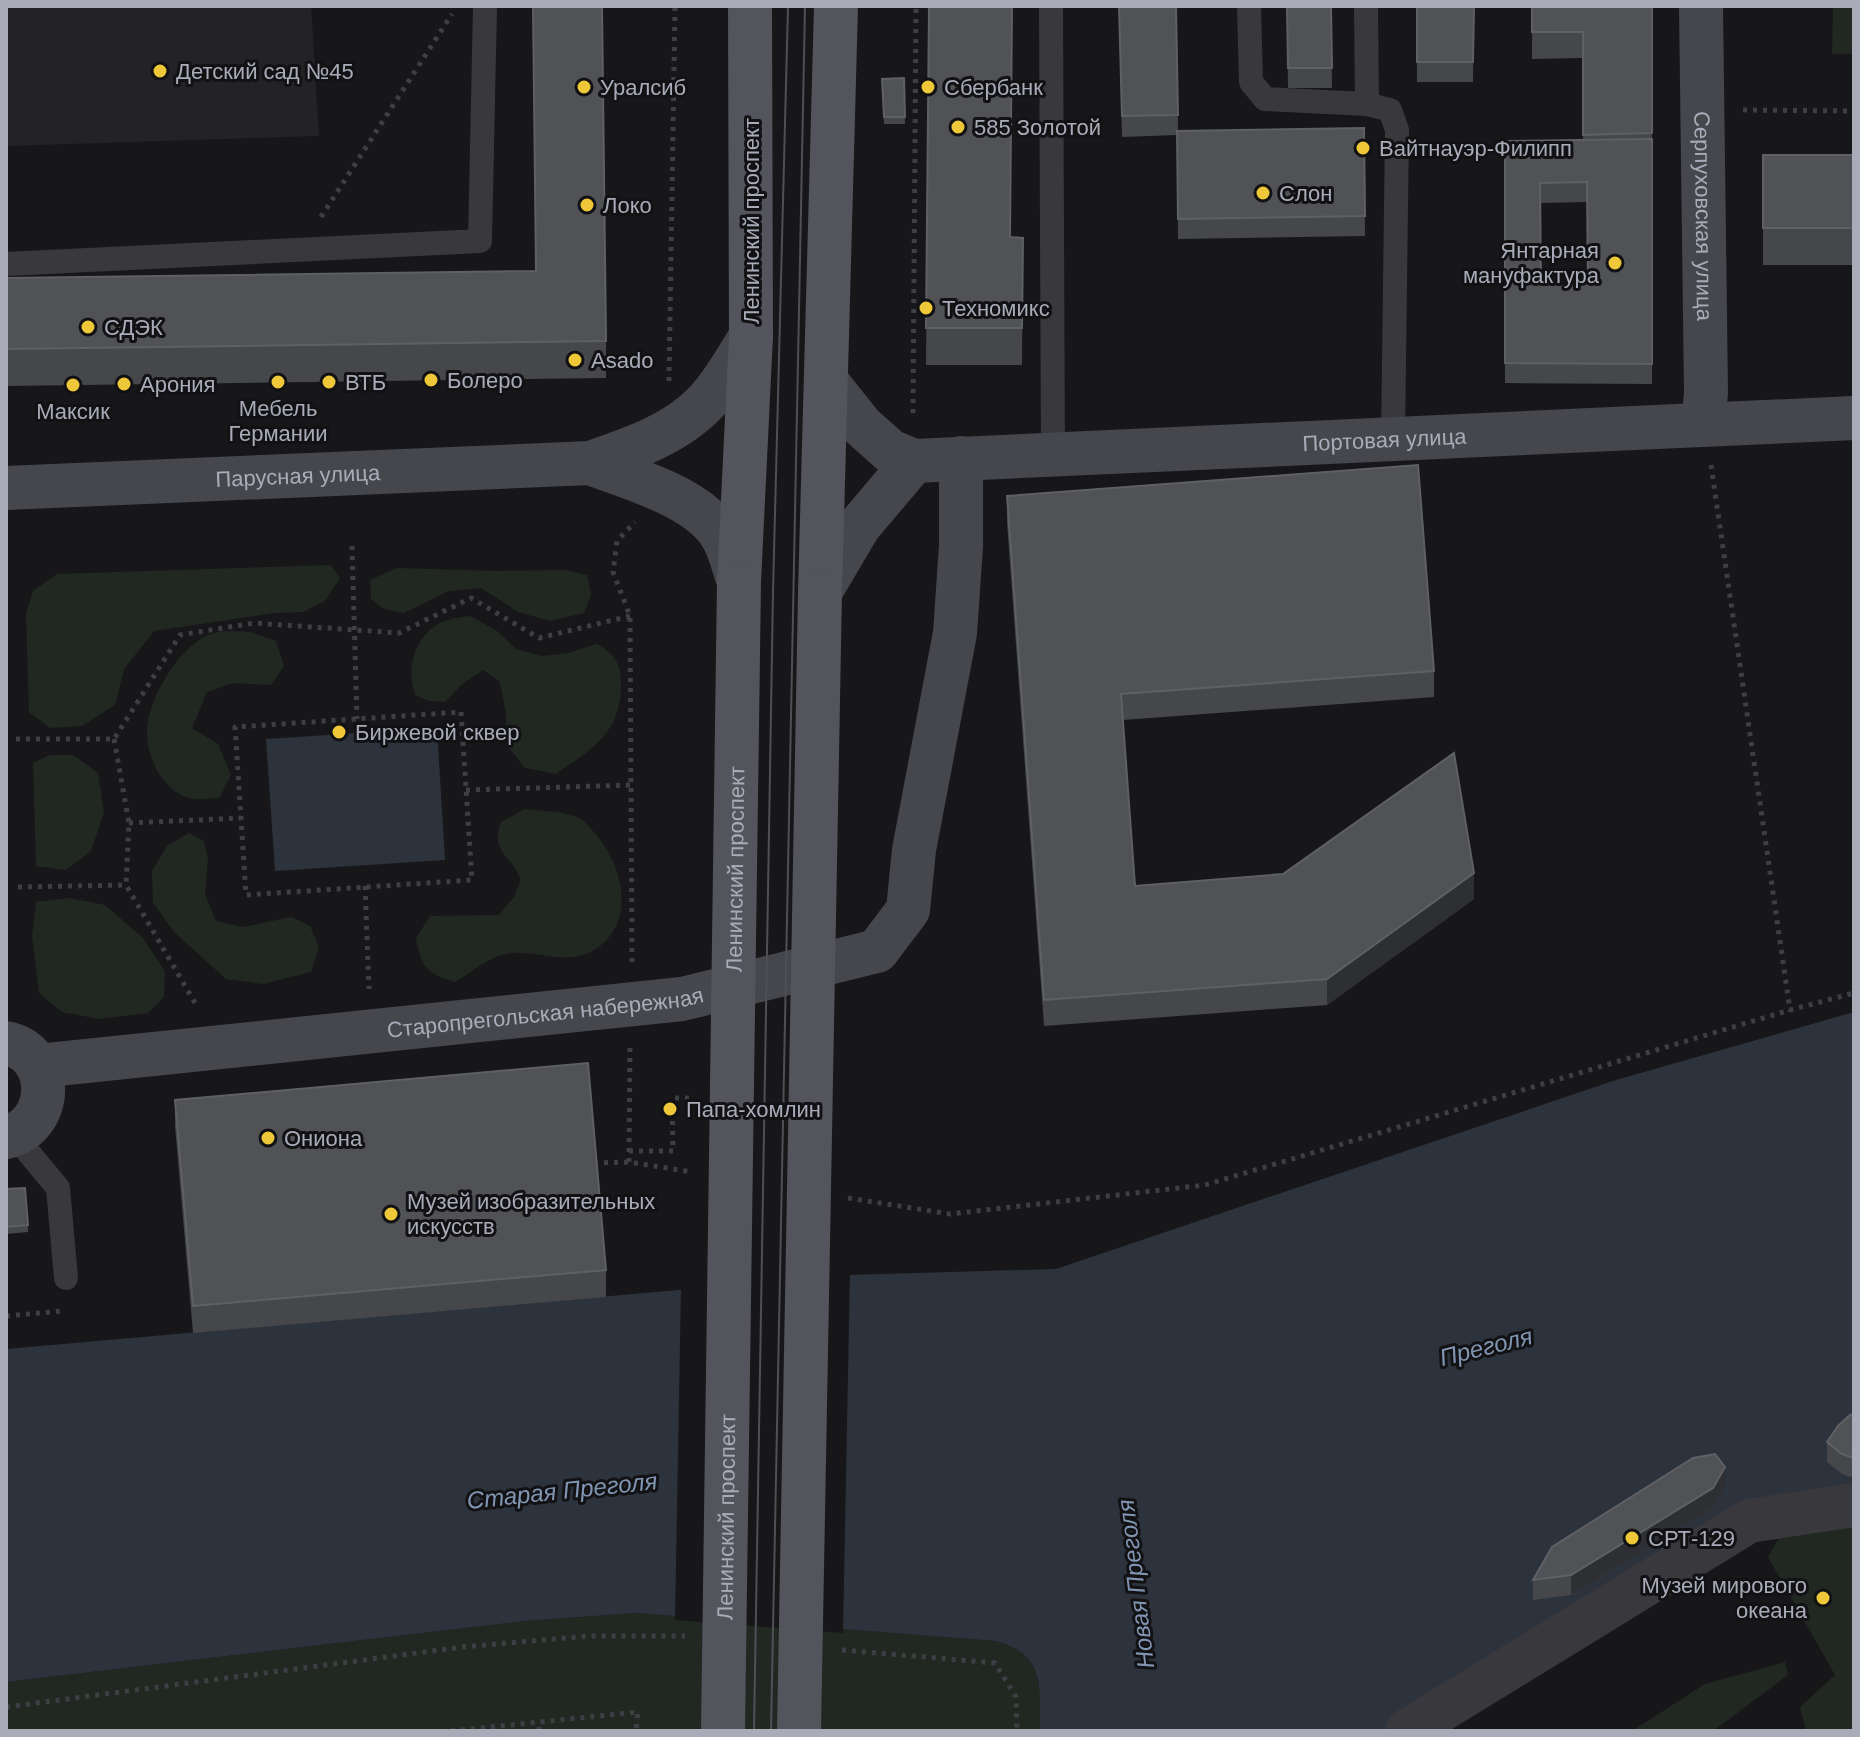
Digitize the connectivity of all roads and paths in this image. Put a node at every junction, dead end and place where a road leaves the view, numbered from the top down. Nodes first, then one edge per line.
1 (457, 6) edge
2 (485, 6) edge
3 (675, 6) edge
4 (750, 6) edge
5 (836, 6) edge
6 (916, 6) edge
7 (1051, 6) edge
8 (1249, 6) edge
9 (1366, 6) edge
10 (1701, 6) edge
11 (1367, 104) junction
12 (1702, 110) junction
13 (1854, 111) edge
14 (301, 248) junction
15 (6, 264) edge
16 (751, 336) junction
17 (826, 381) junction
18 (1854, 418) edge
19 (1703, 425) junction
20 (672, 429) junction
21 (1393, 439) junction
22 (1053, 455) junction
23 (961, 458) junction
24 (914, 461) junction
25 (590, 463) junction
26 (6, 488) edge
27 (669, 495) junction
28 (352, 546) dead end
29 (739, 582) junction
30 (820, 592) junction
31 (630, 616) junction
32 (354, 631) junction
33 (357, 719) junction
34 (16, 739) dead end
35 (114, 739) junction
36 (631, 785) junction
37 (466, 790) junction
38 (241, 818) junction
39 (129, 823) junction
40 (126, 885) junction
41 (365, 886) junction
42 (18, 887) dead end
43 (1854, 993) edge
44 (370, 1002) dead end
45 (631, 1005) junction
46 (1790, 1010) junction
47 (201, 1012) dead end
48 (22, 1054) edge
49 (694, 1098) dead end
50 (10, 1136) edge
51 (629, 1151) junction
52 (629, 1162) junction
53 (594, 1163) edge
54 (705, 1175) dead end
55 (843, 1197) dead end
56 (66, 1278) dead end
57 (1854, 1505) edge
58 (691, 1637) dead end
59 (828, 1649) dead end
60 (6, 1707) edge
61 (539, 1722) junction
62 (451, 1731) edge
63 (539, 1731) edge
64 (636, 1731) edge
65 (723, 1731) edge
66 (799, 1731) edge
67 (1017, 1731) edge
68 (1407, 1731) edge

1 - 14 path
2 - 14 lane
3 - 20 path
4 - 16 main road, Ленинский проспект
5 - 17 main road
6 - 24 path
7 - 22 lane
8 - 11 lane
9 - 11 lane
10 - 12 street, Серпуховская улица
11 - 21 lane
12 - 13 path
12 - 19 street, Серпуховская улица
14 - 15 lane
16 - 20 street
16 - 29 main road, Ленинский проспект
17 - 24 street
17 - 30 main road
18 - 19 street, Портовая улица
19 - 21 street, Портовая улица
19 - 46 path
20 - 25 street
21 - 22 street, Портовая улица
22 - 23 street, Портовая улица
23 - 24 street, Портовая улица
23 - 45 street, Старопрегольская набережная
24 - 30 street
25 - 26 street, Парусная улица
25 - 27 street
27 - 29 street
27 - 31 path
28 - 32 path
29 - 65 main road, Ленинский проспект, bridge
30 - 66 main road, bridge
31 - 32 path
31 - 36 path
32 - 33 path
32 - 35 path
33 - 37 path
33 - 38 path
34 - 35 path
35 - 39 path
36 - 37 path
36 - 45 path
37 - 41 path
38 - 39 path
38 - 41 path
39 - 40 path
40 - 42 path
40 - 47 path
41 - 44 path
43 - 46 path
45 - 48 street, Старопрегольская набережная
45 - 51 path
46 - 55 path
48 - 50 street
49 - 51 path
50 - 56 lane
51 - 52 path
52 - 53 path
52 - 54 path
57 - 68 street
58 - 60 path
59 - 67 path
61 - 62 path
61 - 63 path
61 - 64 path

